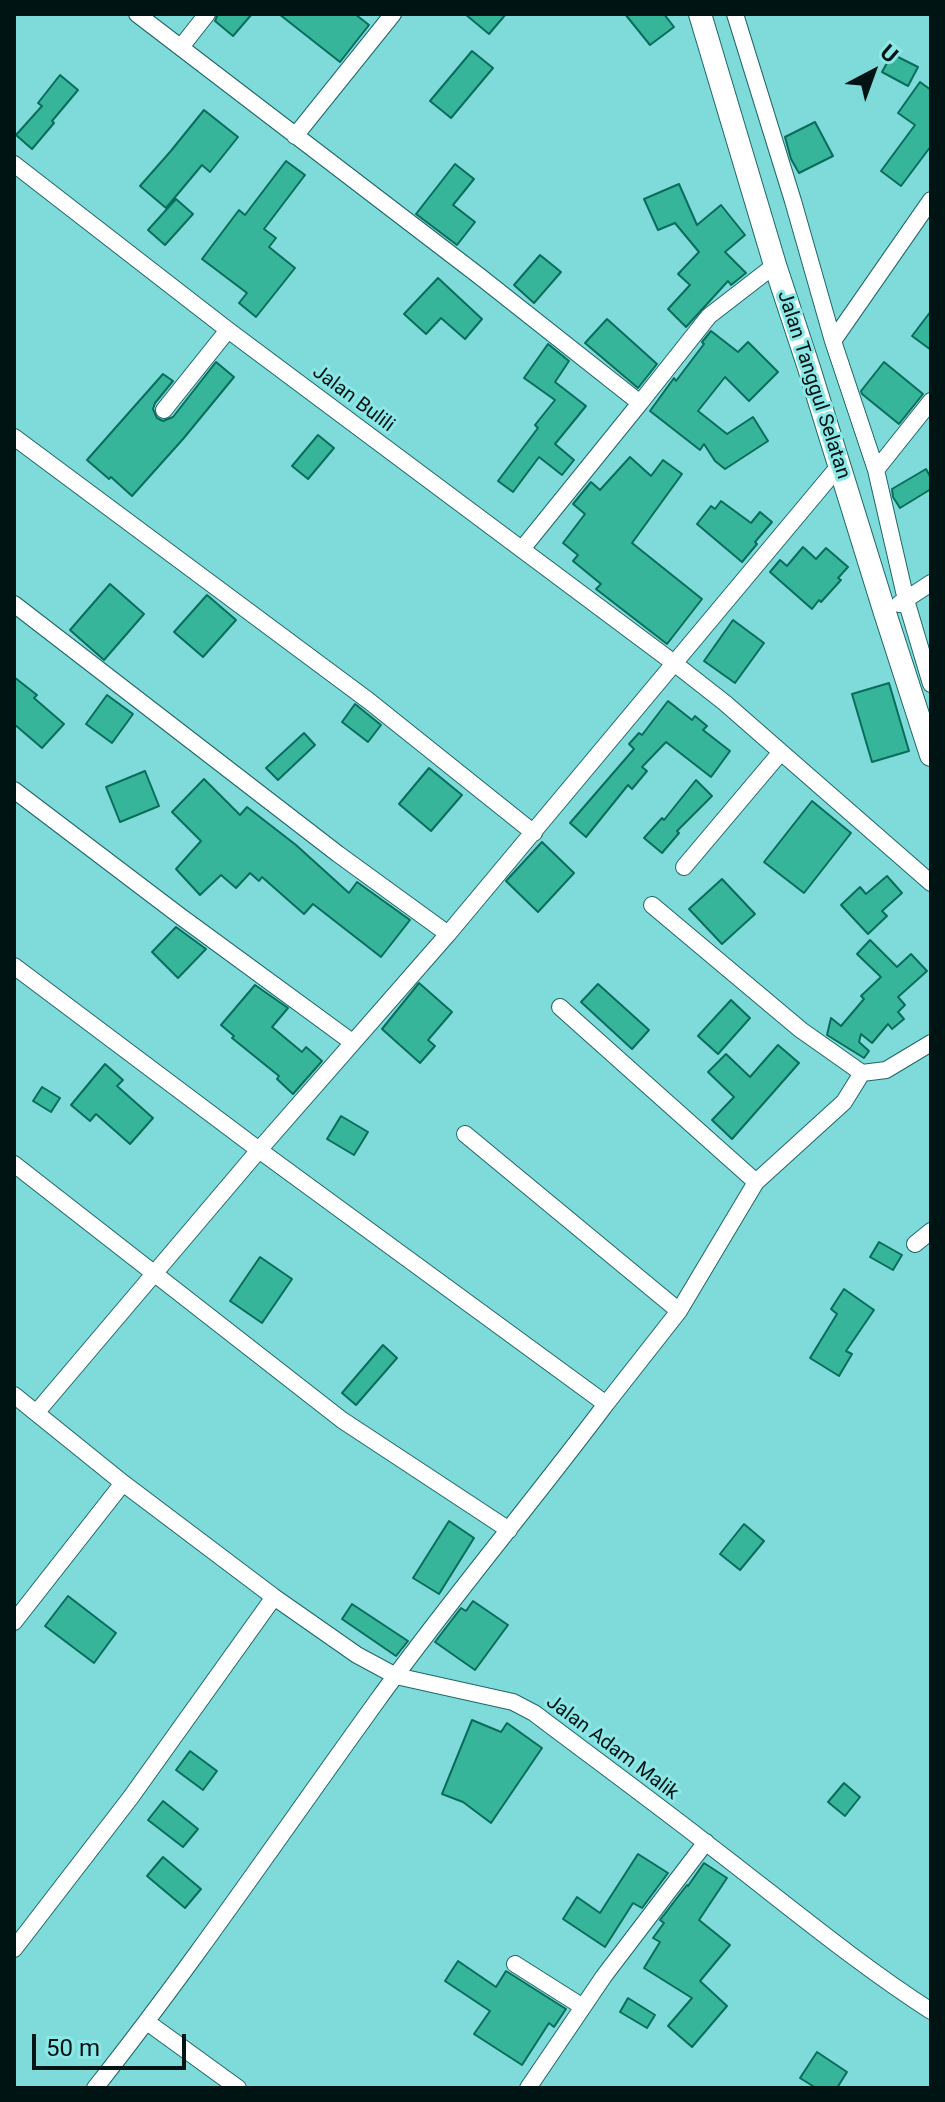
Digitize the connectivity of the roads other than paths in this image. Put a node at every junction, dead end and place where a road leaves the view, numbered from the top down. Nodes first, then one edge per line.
1 (137, 14) edge
2 (207, 14) edge
3 (393, 14) edge
4 (700, 14) edge
5 (735, 14) edge
6 (181, 47) junction
7 (295, 136) junction
8 (14, 164) edge
9 (931, 200) edge
10 (775, 265) junction
11 (228, 330) junction
12 (833, 341) junction
13 (931, 401) edge
14 (640, 403) junction
15 (164, 410) dead end
16 (14, 437) edge
17 (839, 466) junction
18 (876, 470) junction
19 (522, 549) junction
20 (931, 583) edge
21 (906, 600) junction
22 (14, 604) edge
23 (885, 613) junction
24 (674, 663) junction
25 (931, 684) edge
26 (781, 752) junction
27 (931, 755) edge
28 (14, 790) edge
29 (534, 833) junction
30 (684, 867) dead end
31 (931, 883) edge
32 (652, 905) dead end
33 (448, 934) junction
34 (14, 966) edge
35 (560, 1007) dead end
36 (352, 1042) junction
37 (931, 1043) edge
38 (862, 1073) junction
39 (465, 1134) dead end
40 (259, 1150) junction
41 (14, 1164) edge
42 (756, 1182) junction
43 (931, 1231) edge
44 (915, 1244) dead end
45 (154, 1274) junction
46 (679, 1311) junction
47 (14, 1395) edge
48 (606, 1404) junction
49 (36, 1413) junction
50 (123, 1483) junction
51 (509, 1530) junction
52 (274, 1597) junction
53 (14, 1622) edge
54 (396, 1676) junction
55 (706, 1842) junction
56 (14, 1949) edge
57 (515, 1964) dead end
58 (583, 2007) junction
59 (931, 2011) edge
60 (147, 2022) junction
61 (95, 2088) edge
62 (238, 2088) edge
63 (528, 2088) edge

1 - 6 street
2 - 6 street
3 - 7 street
4 - 10 street, Jalan Tanggul Selatan
5 - 12 street, Jalan Tanggul Selatan
6 - 7 street
7 - 14 street
8 - 11 street, Jalan Bulili
9 - 12 street
10 - 14 street
10 - 17 street, Jalan Tanggul Selatan
11 - 15 street
11 - 19 street, Jalan Bulili
12 - 18 street, Jalan Tanggul Selatan
13 - 18 street
14 - 19 street
16 - 29 street
17 - 23 street, Jalan Tanggul Selatan
17 - 24 street
18 - 21 street, Jalan Tanggul Selatan
19 - 24 street, Jalan Bulili
20 - 21 street
21 - 23 street
21 - 25 street, Jalan Tanggul Selatan
22 - 33 street
23 - 27 street, Jalan Tanggul Selatan
24 - 26 street, Jalan Bulili
24 - 29 street
26 - 30 street
26 - 31 street, Jalan Bulili
28 - 36 street
29 - 33 street
32 - 38 street
33 - 36 street
34 - 40 street
35 - 42 street
36 - 40 street
37 - 38 street
38 - 42 street
39 - 46 street
40 - 45 street
40 - 48 street
41 - 45 street
42 - 46 street
43 - 44 street
45 - 49 street
45 - 51 street
46 - 48 street
47 - 49 street, Jalan Adam Malik
48 - 51 street
49 - 50 street, Jalan Adam Malik
50 - 52 street, Jalan Adam Malik
50 - 53 street
51 - 54 street
52 - 54 street, Jalan Adam Malik
52 - 56 street
54 - 55 street, Jalan Adam Malik
54 - 60 street
55 - 58 street
55 - 59 street, Jalan Adam Malik
57 - 58 street
58 - 63 street
60 - 61 street
60 - 62 street

